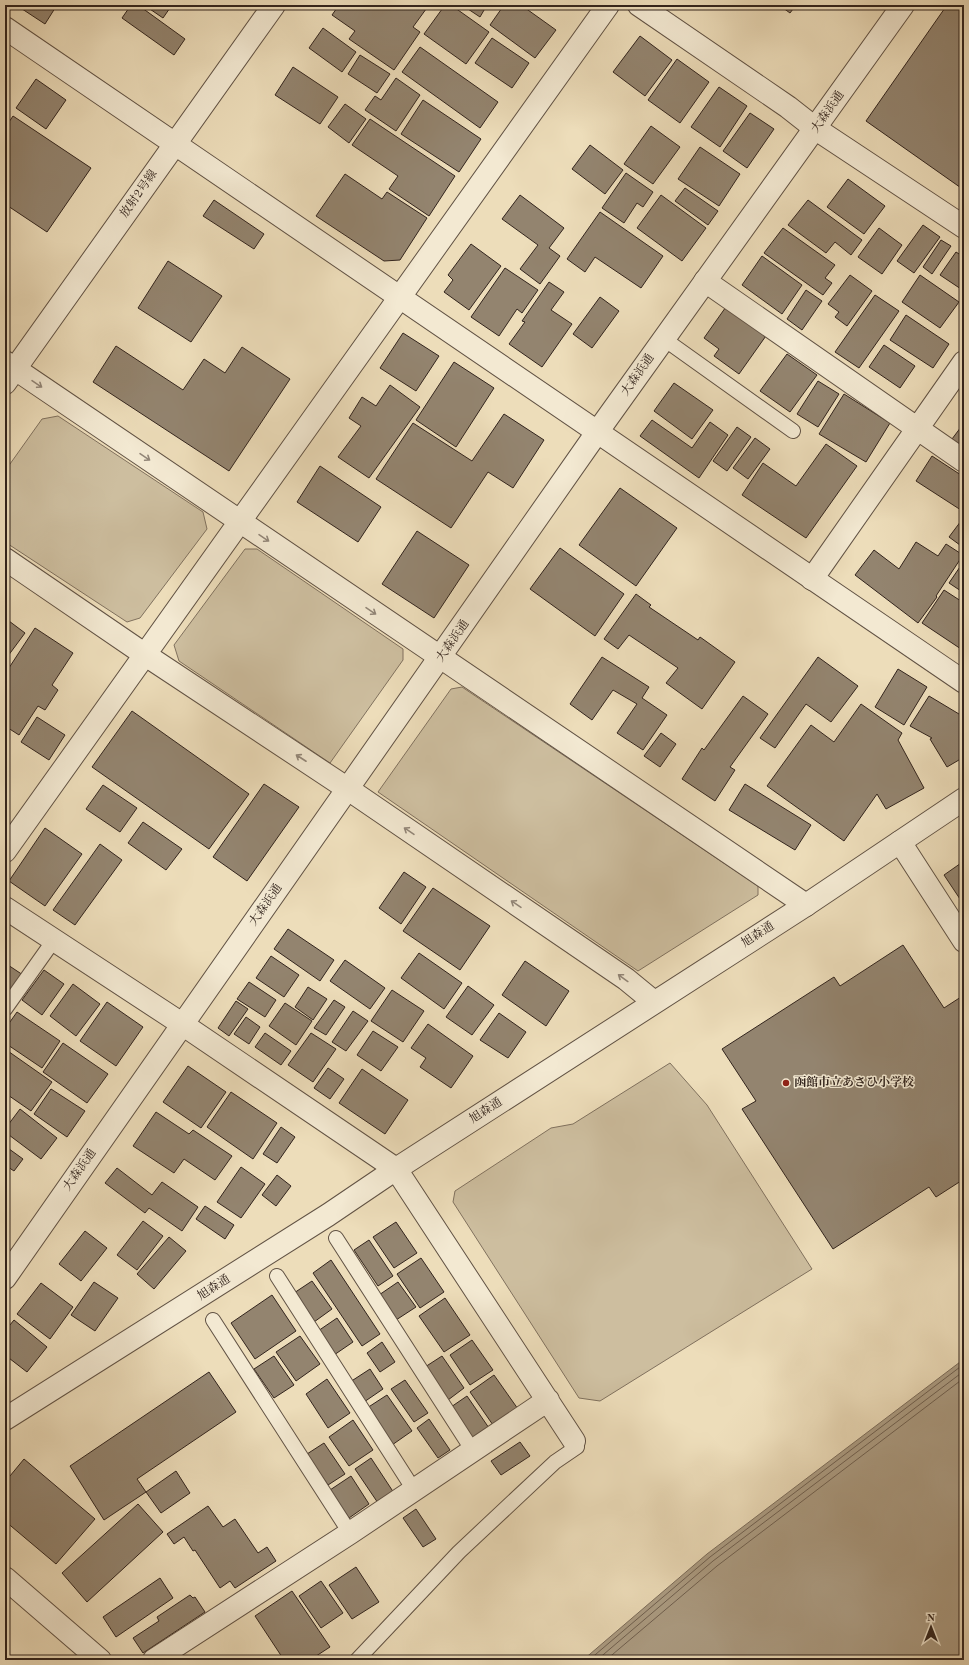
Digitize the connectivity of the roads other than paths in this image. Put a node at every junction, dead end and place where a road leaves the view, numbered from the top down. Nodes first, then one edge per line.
1 (274, 5) edge
2 (608, 5) edge
3 (639, 5) edge
4 (903, 5) edge
5 (5, 28) edge
6 (816, 129) junction
7 (174, 143) junction
8 (964, 227) edge
9 (705, 281) junction
10 (402, 297) junction
11 (664, 339) junction
12 (964, 362) edge
13 (8, 371) edge
14 (918, 428) junction
15 (598, 431) junction
16 (793, 431) dead end
17 (964, 461) edge
18 (240, 522) junction
19 (5, 559) edge
20 (812, 579) junction
21 (144, 654) junction
22 (441, 658) junction
23 (964, 682) edge
24 (348, 789) junction
25 (964, 799) edge
26 (900, 842) junction
27 (5, 851) edge
28 (806, 905) junction
29 (5, 908) edge
30 (54, 940) junction
31 (964, 941) edge
32 (654, 1002) junction
33 (5, 1009) edge
34 (182, 1024) junction
35 (396, 1169) junction
36 (336, 1238) dead end
37 (277, 1276) dead end
38 (5, 1278) edge
39 (213, 1320) dead end
40 (548, 1400) junction
41 (5, 1419) edge
42 (574, 1441) joint
43 (473, 1451) junction
44 (414, 1490) junction
45 (350, 1533) junction
46 (5, 1578) edge
47 (100, 1660) edge
48 (154, 1660) edge
49 (357, 1660) edge

1 - 7 street, 放射2号線
2 - 10 street
3 - 6 street
4 - 6 street, 大森浜通
5 - 7 street
6 - 8 street
6 - 9 street, 大森浜通
7 - 10 street
7 - 13 street, 放射2号線
9 - 11 street, 大森浜通
9 - 14 street
10 - 15 street
10 - 18 street
11 - 15 street, 大森浜通
11 - 16 lane
12 - 14 street
13 -> 18 street
14 - 17 street
14 - 20 street
15 - 20 street
15 - 22 street, 大森浜通
18 - 21 street
18 -> 22 street
19 - 21 street
20 - 23 street
24 -> 21 street
21 - 27 street
22 - 24 street, 大森浜通
22 - 28 street
32 -> 24 street
24 - 34 street, 大森浜通
25 - 26 street, 旭森通
26 - 28 street, 旭森通
26 - 31 street
28 - 32 street, 旭森通
29 - 30 street
30 - 33 lane
30 - 34 street
32 - 35 street, 旭森通
34 - 35 street
34 - 38 street, 大森浜通
35 - 40 street
35 - 41 street, 旭森通
36 - 43 lane
37 - 44 lane
39 - 45 lane
40 - 42 street
40 - 43 street
42 - 49 lane
43 - 44 street
44 - 45 street
45 - 48 street
46 - 47 street

